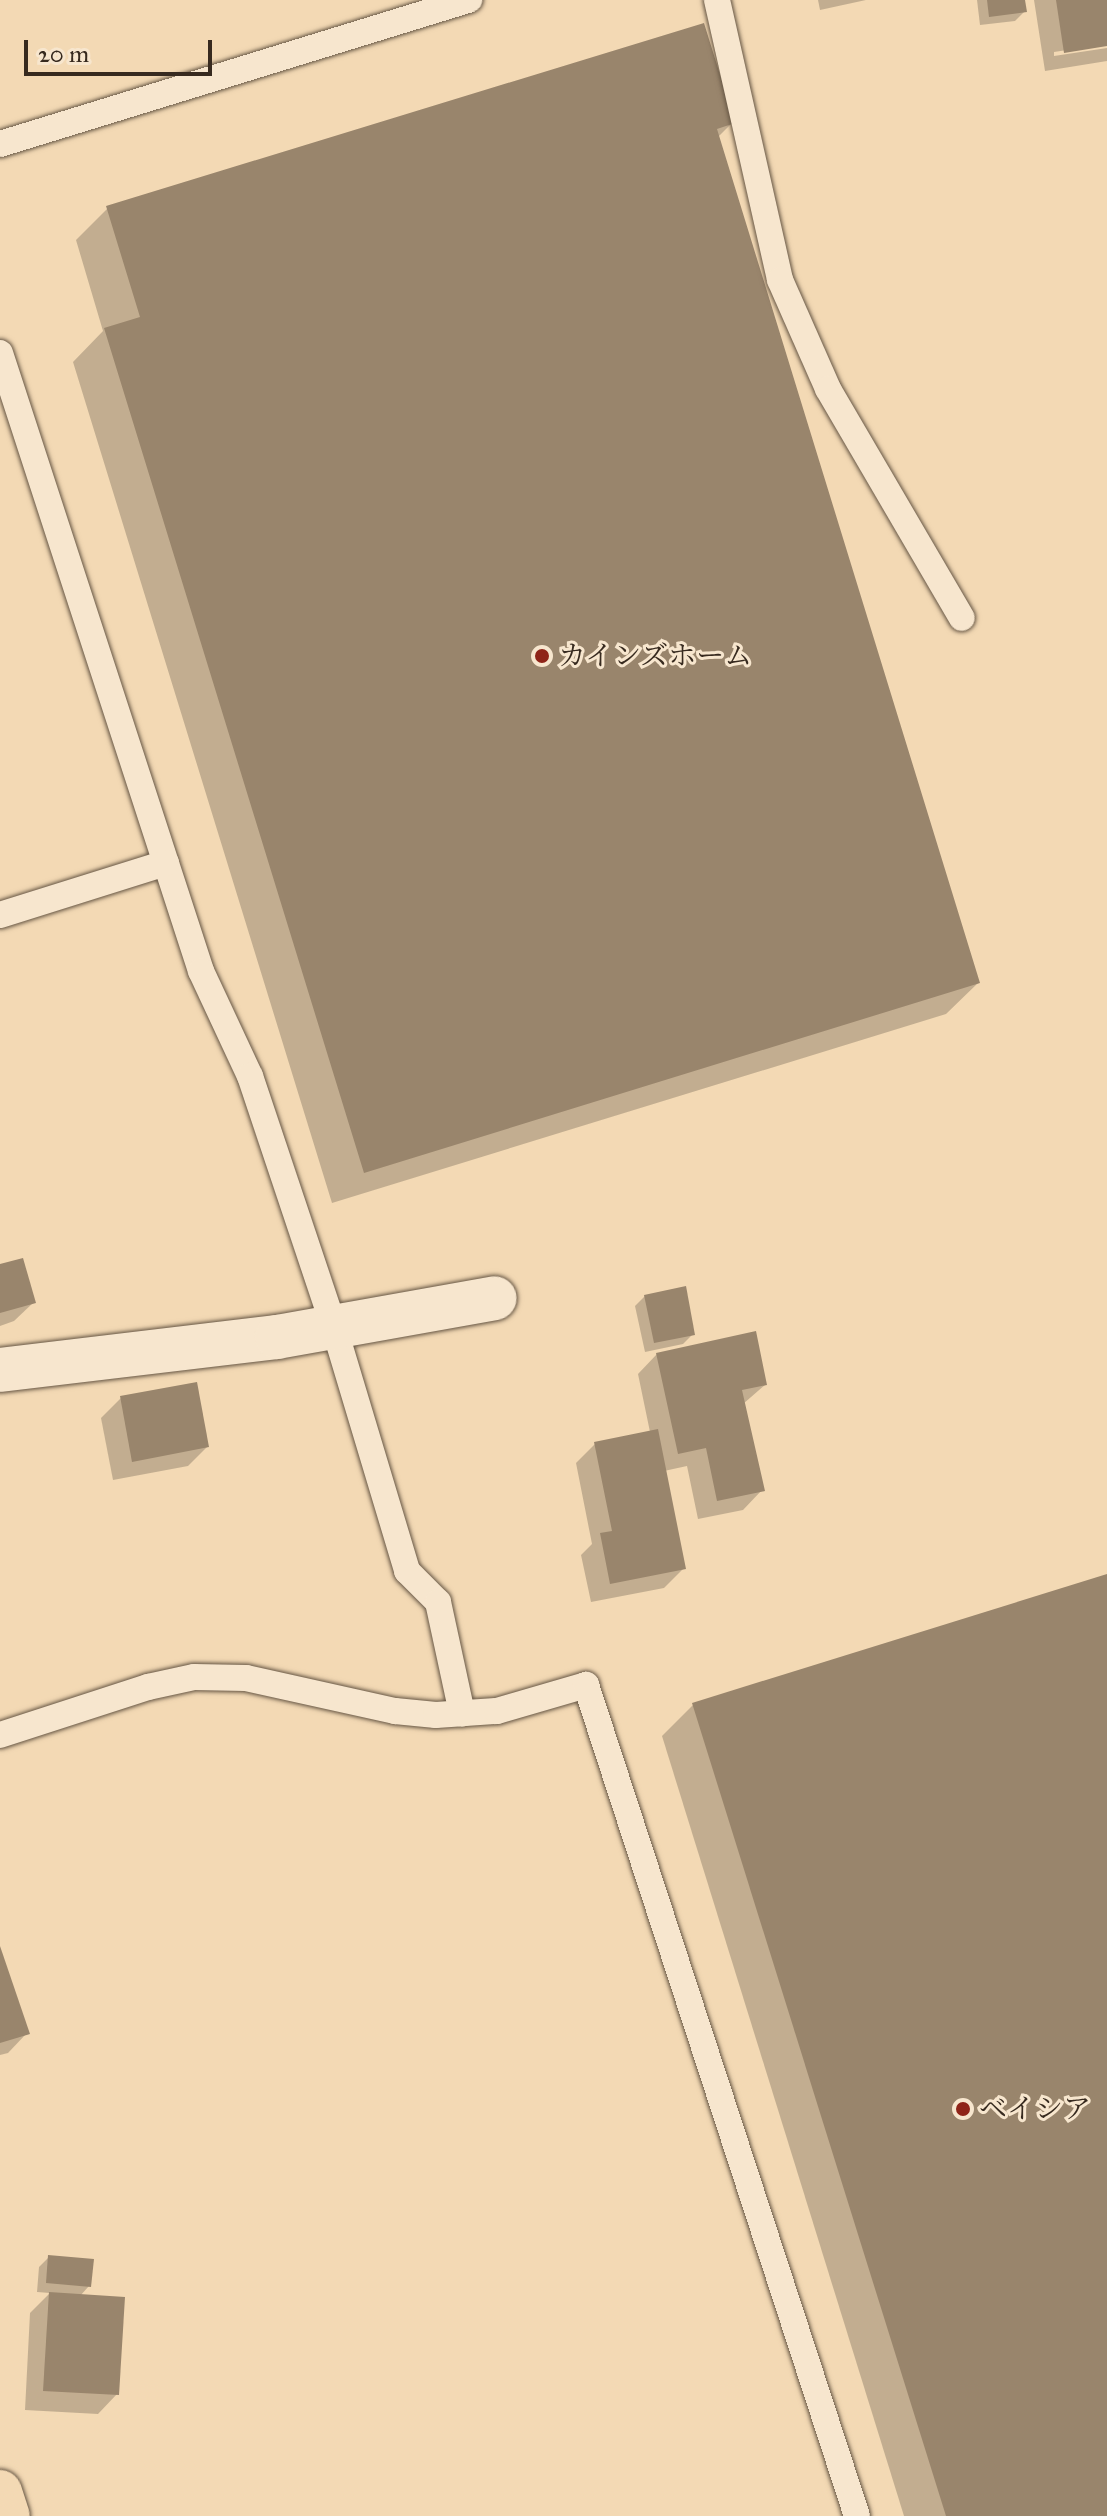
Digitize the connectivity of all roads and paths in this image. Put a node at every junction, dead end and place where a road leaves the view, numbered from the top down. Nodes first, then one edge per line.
1 (469, 0) edge
2 (717, 0) edge
3 (0, 144) edge
4 (0, 353) edge
5 (962, 618) dead end
6 (166, 863) junction
7 (0, 915) edge
8 (495, 1298) dead end
9 (334, 1327) junction
10 (0, 1370) edge
11 (462, 1713) junction
12 (0, 1735) edge
13 (0, 2492) edge
14 (8, 2516) edge
15 (857, 2516) edge

1 - 3 lane
2 - 5 lane
4 - 6 lane
6 - 7 lane
6 - 9 lane
8 - 9 street
9 - 10 street
9 - 11 lane
11 - 12 lane
11 - 15 lane
13 - 14 highway

